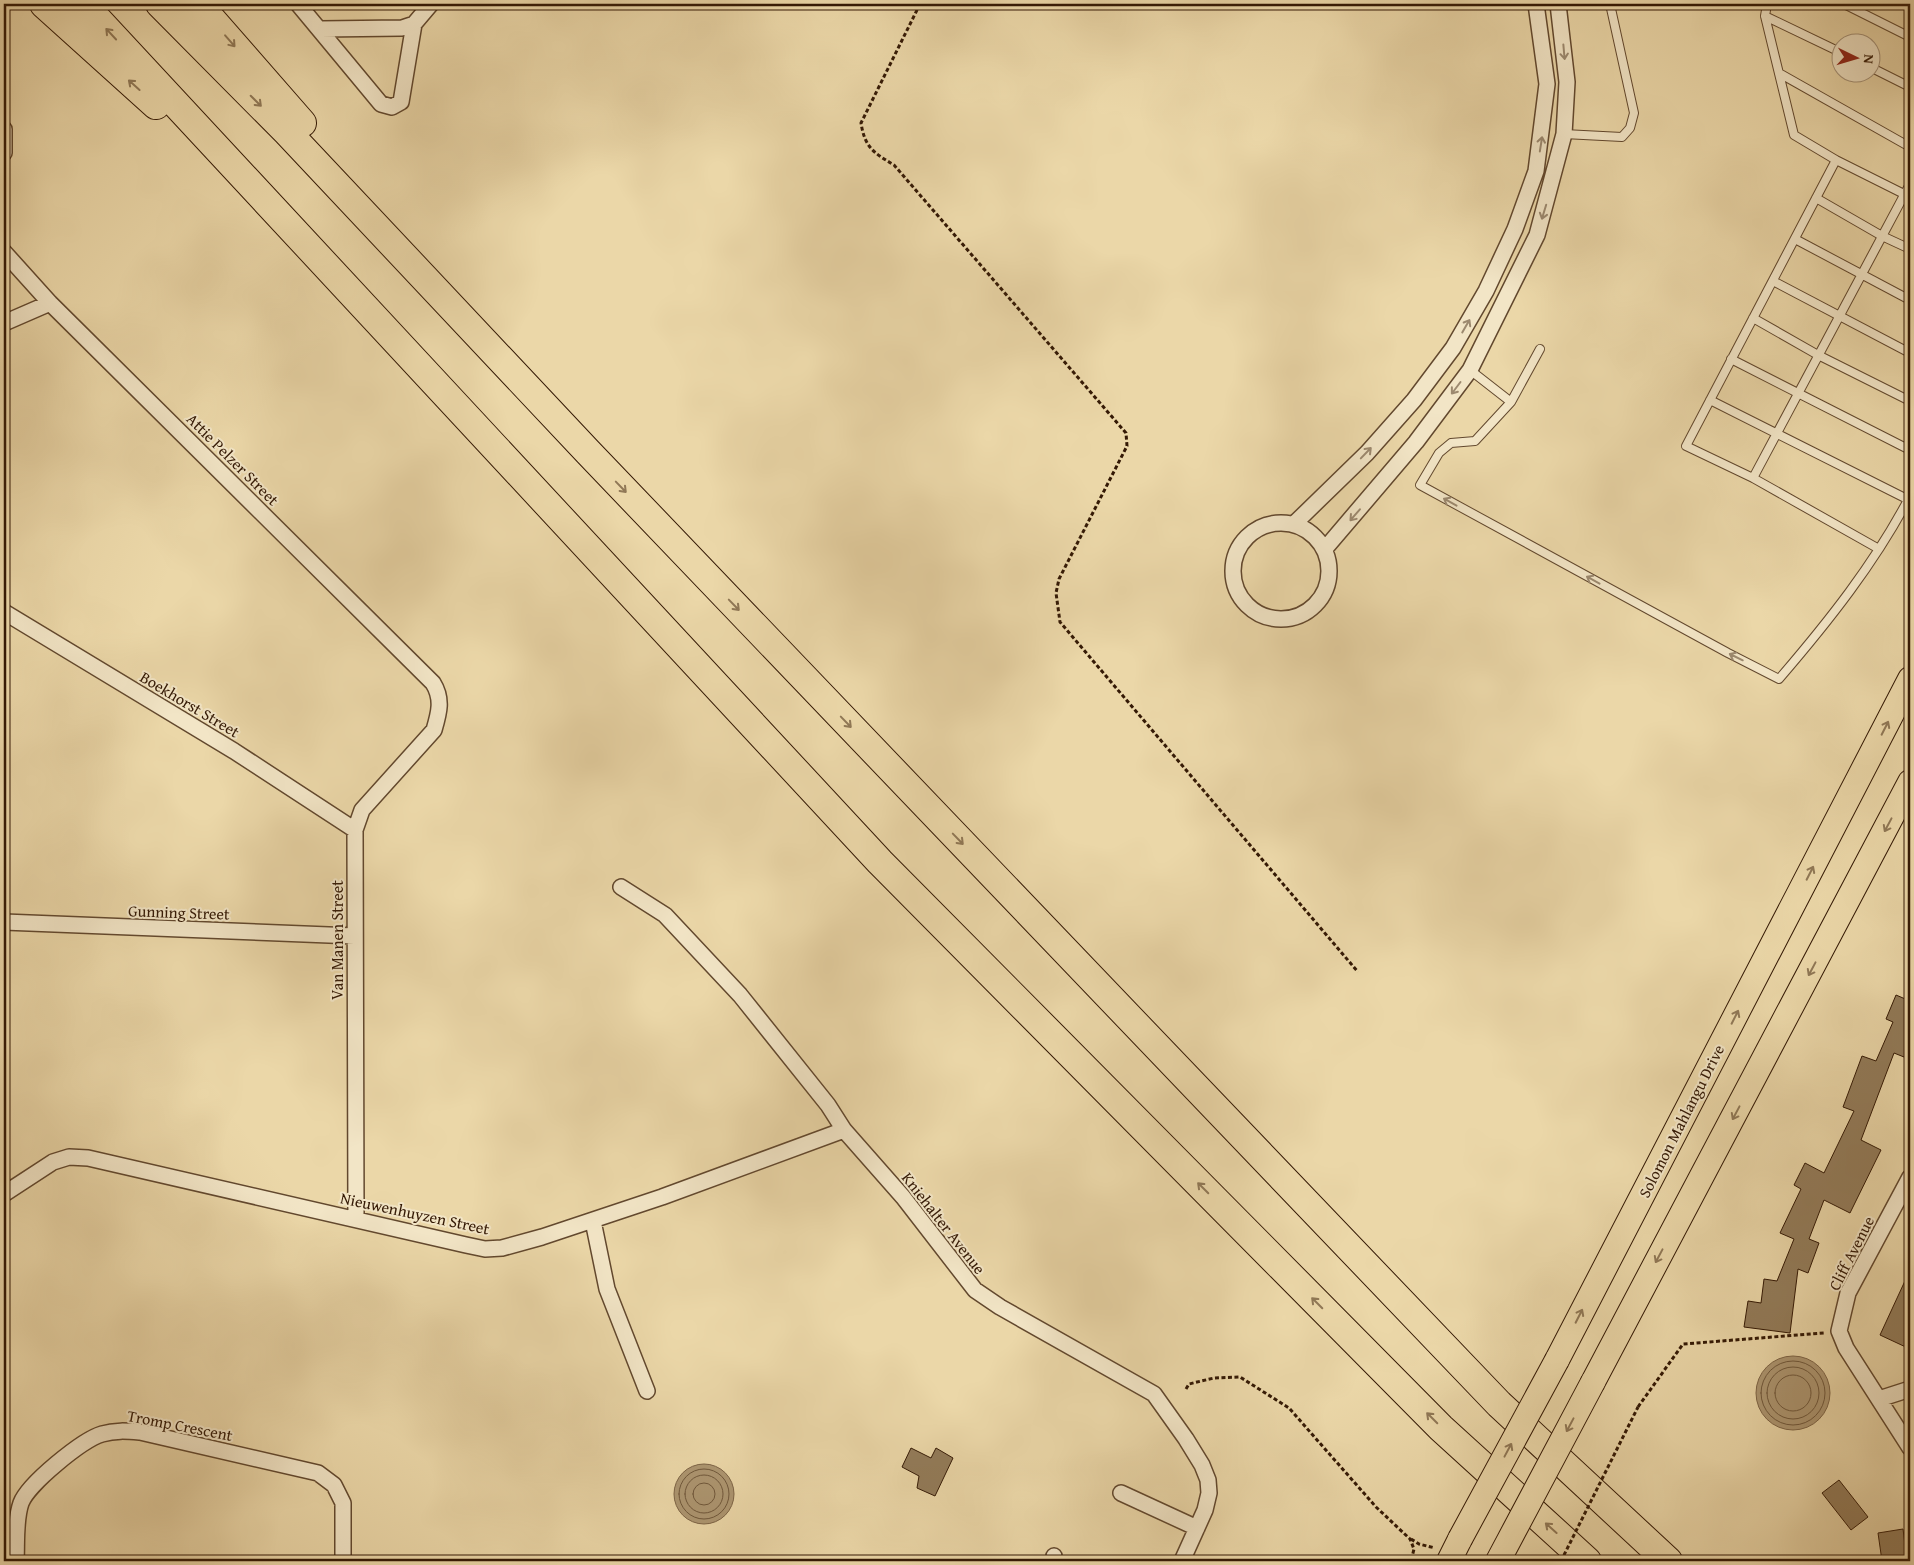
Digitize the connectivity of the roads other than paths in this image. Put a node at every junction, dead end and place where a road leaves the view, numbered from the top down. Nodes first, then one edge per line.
1 (44, 4) edge
2 (83, 4) edge
3 (160, 4) edge
4 (198, 4) edge
5 (298, 4) edge
6 (431, 4) edge
7 (1536, 4) edge
8 (1558, 4) edge
9 (1610, 4) edge
10 (1767, 4) edge
11 (1844, 4) edge
12 (1765, 16) junction
13 (414, 24) junction
14 (321, 29) junction
15 (1910, 37) edge
16 (1832, 48) edge
17 (1779, 73) junction
18 (1882, 73) edge
19 (1910, 87) edge
20 (4, 129) edge
21 (1564, 134) junction
22 (1910, 147) edge
23 (4, 153) edge
24 (1836, 160) junction
25 (1910, 184) edge
26 (1908, 195) edge
27 (1816, 198) junction
28 (276, 210) junction
29 (1882, 236) junction
30 (1795, 239) junction
31 (1910, 249) edge
32 (4, 252) edge
33 (1862, 275) junction
34 (1772, 281) junction
35 (1910, 300) edge
36 (50, 304) junction
37 (1839, 316) junction
38 (1753, 318) junction
39 (4, 323) edge
40 (1540, 349) dead end
41 (1910, 352) edge
42 (1818, 355) junction
43 (1732, 359) junction
44 (1470, 370) junction
45 (1798, 393) junction
46 (1710, 400) junction
47 (1910, 401) edge
48 (1511, 402) junction
49 (1776, 434) junction
50 (1910, 450) edge
51 (588, 452) junction
52 (1753, 478) junction
53 (1909, 498) edge
54 (1294, 524) junction
55 (1879, 548) junction
56 (1324, 550) junction
57 (4, 612) edge
58 (1910, 679) edge
59 (438, 691) joint
60 (1910, 782) edge
61 (355, 830) junction
62 (621, 887) dead end
63 (4, 922) edge
64 (354, 936) junction
65 (844, 1130) junction
66 (1910, 1177) edge
67 (4, 1194) edge
68 (356, 1219) junction
69 (593, 1221) junction
70 (1910, 1389) edge
71 (647, 1391) dead end
72 (1879, 1399) junction
73 (1910, 1448) edge
74 (1121, 1493) dead end
75 (1197, 1528) junction
76 (16, 1561) edge
77 (343, 1561) edge
78 (1182, 1561) edge
79 (1449, 1561) edge
80 (1498, 1561) edge
81 (1587, 1561) edge
82 (1668, 1561) edge

28 -> 1 highway
28 -> 2 highway
3 -> 51 highway
4 -> 51 highway
5 - 14 street
6 - 13 street
54 -> 7 street
8 -> 21 street
9 - 21 lane
10 - 12 lane
11 - 15 lane
12 - 16 lane
12 - 17 lane
13 - 14 street
13 - 14 street
17 - 22 lane
17 - 24 lane
18 - 19 lane
20 - 23 street
21 -> 44 street
24 - 26 lane
24 - 27 lane
25 - 26 lane
26 - 29 lane
27 - 29 lane
27 - 30 lane
81 -> 28 highway
29 - 31 lane
29 - 33 lane
30 - 33 lane
30 - 34 lane
32 - 36 street, Attie Pelzer Street
33 - 35 lane
33 - 37 lane
34 - 37 lane
34 - 38 lane
36 - 39 street
36 - 59 street, Attie Pelzer Street
37 - 41 lane
37 - 42 lane
38 - 42 lane
38 - 43 lane
40 - 48 lane
42 - 45 lane
42 - 47 lane
43 - 45 lane
43 - 46 lane
44 - 48 lane
44 -> 56 street
45 - 49 lane
45 - 50 lane
46 - 49 lane
46 - 52 lane
55 -> 48 lane
49 - 52 lane
49 - 53 lane
51 -> 82 highway
52 - 55 lane
53 - 55 lane
54 - 56 street
54 - 56 street
57 - 61 street, Boekhorst Street
79 -> 58 main road, Solomon Mahlangu Drive, bridge
59 - 61 street, Van Manen Street
60 -> 80 main road, bridge
61 - 64 street, Van Manen Street
62 - 65 street, Kniehalter Avenue
63 - 64 street, Gunning Street
64 - 68 street, Van Manen Street
65 - 69 street, Nieuwenhuyzen Street
65 - 75 street, Kniehalter Avenue
66 - 72 street, Cliff Avenue
67 - 68 street, Nieuwenhuyzen Street
68 - 69 street, Nieuwenhuyzen Street
69 - 71 street
70 - 72 street
72 - 73 street
74 - 75 street
75 - 78 street, Kniehalter Avenue
76 - 77 street, Tromp Crescent

